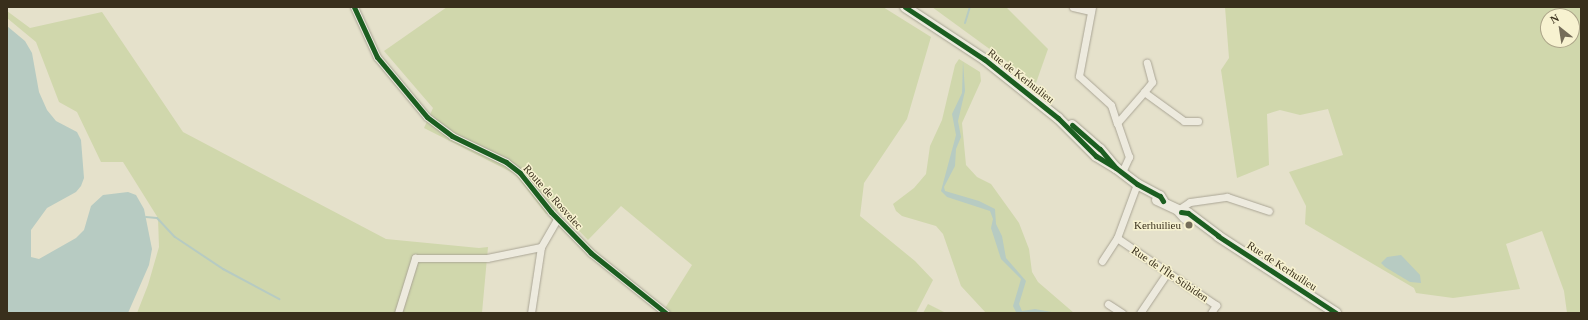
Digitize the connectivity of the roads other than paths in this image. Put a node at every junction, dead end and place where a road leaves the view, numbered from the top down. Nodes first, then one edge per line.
1 (354, 7) edge
2 (905, 7) edge
3 (1073, 7) edge
4 (1092, 9) edge
5 (1146, 64) dead end
6 (1144, 92) junction
7 (1198, 121) dead end
8 (1117, 123) junction
9 (1119, 170) junction
10 (1139, 185) junction
11 (1180, 211) junction
12 (1269, 211) dead end
13 (557, 219) junction
14 (1117, 238) junction
15 (541, 246) junction
16 (1102, 261) dead end
17 (1167, 273) junction
18 (1108, 304) dead end
19 (398, 313) edge
20 (531, 313) edge
21 (666, 313) edge
22 (1122, 313) edge
23 (1140, 313) edge
24 (1211, 313) edge
25 (1336, 313) edge

1 - 13 street, Route de Rosvelec
2 - 9 main road, Rue de Kerhuilieu
3 - 4 street
4 - 8 street
5 - 6 street
6 - 7 street
6 - 8 street
8 - 9 street
9 - 10 main road, Rue de Kerhuilieu
10 - 11 main road, Rue de Kerhuilieu
10 - 14 street
11 - 12 street
11 - 25 main road, Rue de Kerhuilieu
13 - 15 street
13 - 21 street, Route de Rosvelec
14 - 16 street
14 - 17 street, Rue de l'Île Stibiden
15 - 19 street
15 - 20 street
17 - 23 street
17 - 24 street, Rue de l'Île Stibiden
18 - 22 street

